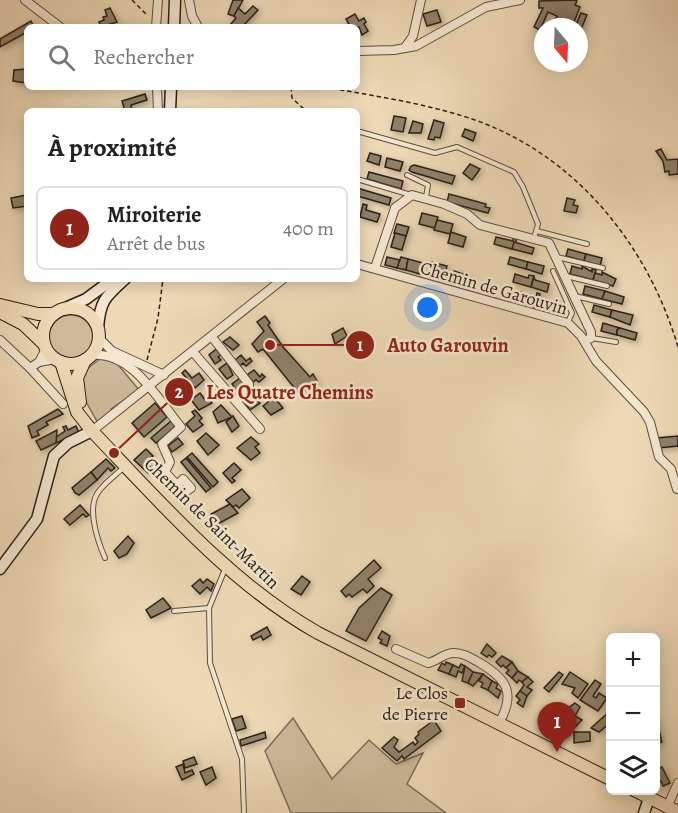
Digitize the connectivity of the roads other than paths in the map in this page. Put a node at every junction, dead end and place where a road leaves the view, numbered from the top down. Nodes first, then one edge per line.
1 (25, 0) edge
2 (158, 0) edge
3 (175, 0) edge
4 (189, 0) edge
5 (421, 0) edge
6 (520, 0) edge
7 (56, 24) edge
8 (156, 24) edge
9 (174, 24) edge
10 (197, 24) edge
11 (406, 46) junction
12 (360, 51) edge
13 (157, 90) edge
14 (171, 90) edge
15 (158, 108) edge
16 (170, 108) edge
17 (360, 132) edge
18 (407, 175) dead end
19 (360, 180) edge
20 (412, 195) junction
21 (426, 197) junction
22 (535, 235) junction
23 (587, 244) dead end
24 (556, 257) junction
25 (360, 265) edge
26 (375, 268) junction
27 (603, 268) dead end
28 (553, 271) dead end
29 (565, 276) junction
30 (109, 282) edge
31 (122, 282) edge
32 (279, 282) edge
33 (607, 286) dead end
34 (574, 296) junction
35 (609, 304) dead end
36 (0, 305) edge
37 (58, 311) junction
38 (0, 312) edge
39 (568, 323) junction
40 (99, 333) junction
41 (212, 337) junction
42 (0, 339) edge
43 (587, 340) junction
44 (616, 342) dead end
45 (45, 346) junction
46 (193, 352) junction
47 (88, 358) junction
48 (58, 361) junction
49 (39, 362) junction
50 (30, 369) junction
51 (164, 375) junction
52 (148, 387) junction
53 (236, 401) junction
54 (63, 404) dead end
55 (91, 428) junction
56 (260, 429) dead end
57 (125, 465) junction
58 (177, 485) dead end
59 (677, 489) edge
60 (105, 558) dead end
61 (227, 565) junction
62 (0, 569) edge
63 (209, 608) junction
64 (174, 611) dead end
65 (396, 649) dead end
66 (499, 723) junction
67 (606, 777) edge
68 (678, 783) edge
69 (643, 795) edge
70 (649, 798) junction
71 (672, 809) edge
72 (244, 813) edge
73 (644, 813) edge

1 - 7 street
2 - 8 street
3 - 9 street
4 - 10 street
5 - 11 street
6 - 11 street
11 - 12 street
13 - 15 street
14 - 16 street
17 - 22 lane
18 - 21 lane
19 - 20 lane
20 - 21 street
20 - 26 street
21 - 22 street
22 - 23 lane
22 - 24 street
24 - 27 lane
24 - 29 street
25 - 26 street, Chemin de Garouvin
26 - 39 street, Chemin de Garouvin
28 - 39 lane
29 - 33 lane
29 - 34 street
30 - 37 street
31 - 40 street
32 - 41 street
34 - 35 lane
34 - 43 street
36 - 37 main road
37 - 40 main road
37 - 45 main road
38 - 45 main road
39 - 43 street, Chemin de Garouvin
40 - 47 main road
40 - 51 street
41 - 46 street
41 - 53 street
42 - 50 street
43 - 44 lane
43 - 59 street, Chemin de Garouvin
45 - 48 main road
45 - 49 street
46 - 51 street
46 - 53 street
47 - 48 main road
47 - 52 street
47 - 55 main road
48 - 49 street
48 - 55 main road
49 - 50 street
50 - 54 street
51 - 52 street
52 - 55 street
52 - 58 street
53 - 56 street
55 - 57 main road, Chemin de Saint-Martin
55 - 62 street
57 - 60 lane
57 - 61 main road, Chemin de Saint-Martin
61 - 63 lane
61 - 66 main road, Chemin de Saint-Martin
63 - 64 lane
63 - 72 lane
65 - 66 street
66 - 67 main road, Chemin de Saint-Martin
68 - 71 street
69 - 70 main road
70 - 71 main road
70 - 73 street

